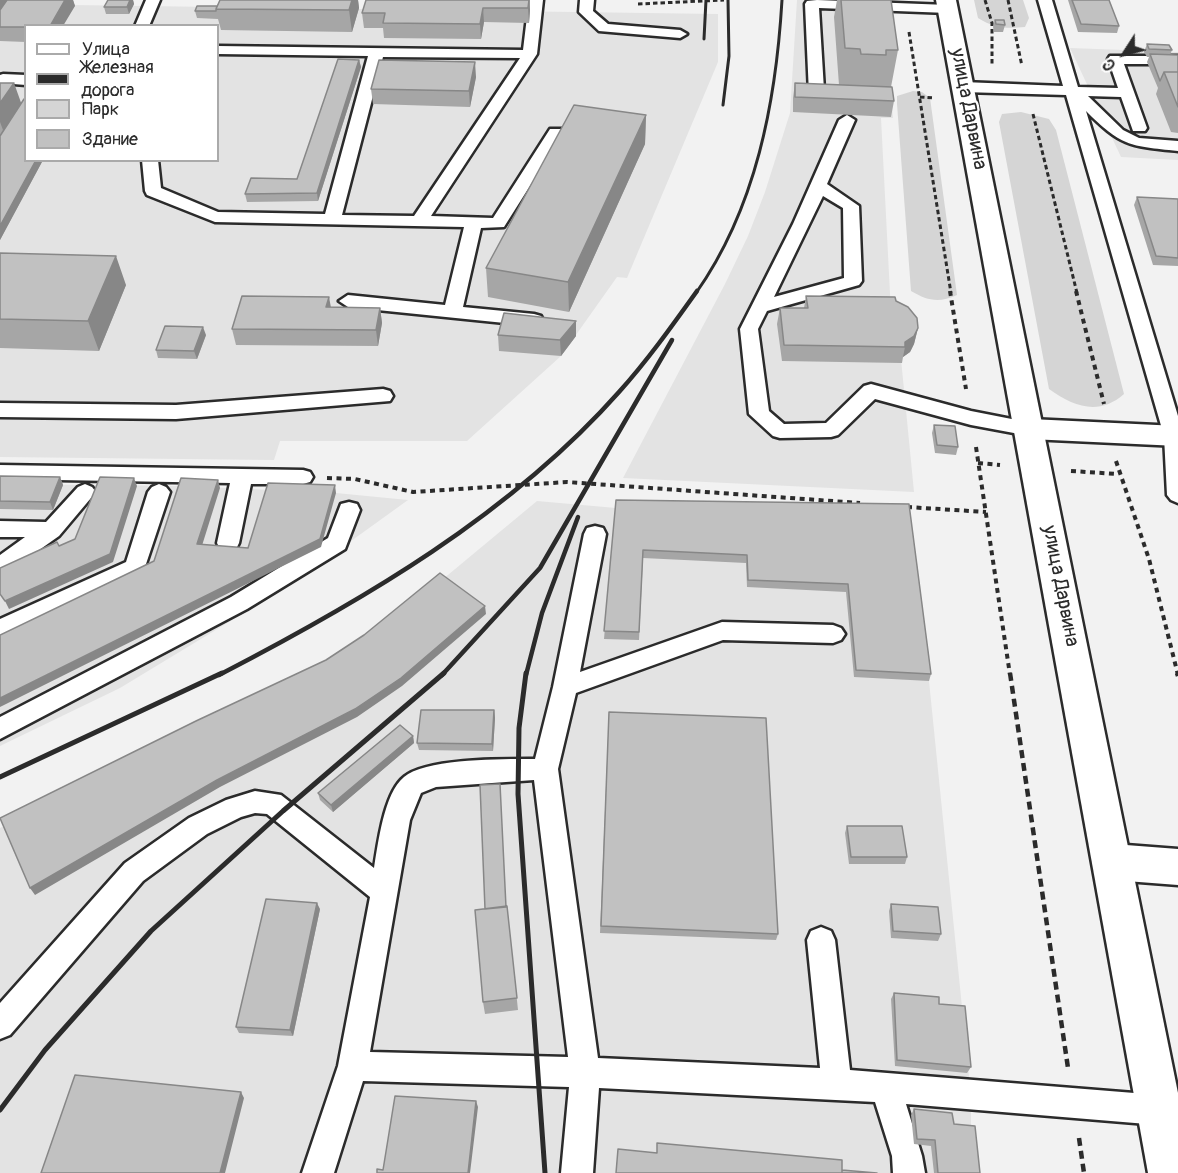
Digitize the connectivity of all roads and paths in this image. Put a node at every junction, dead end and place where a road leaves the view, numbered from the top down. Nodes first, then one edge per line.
1 (153, 0) edge
2 (536, 0) edge
3 (587, 0) edge
4 (724, 0) edge
5 (985, 0) edge
6 (1008, 0) edge
7 (1045, 0) edge
8 (629, 4) dead end
9 (947, 5) edge
10 (905, 7) junction
11 (143, 24) edge
12 (680, 34) dead end
13 (219, 50) edge
14 (376, 52) junction
15 (530, 54) junction
16 (1178, 60) edge
17 (3, 79) dead end
18 (24, 80) edge
19 (1026, 84) junction
20 (963, 87) junction
21 (1073, 90) junction
22 (1127, 93) junction
23 (851, 96) edge
24 (847, 120) dead end
25 (1139, 128) dead end
26 (556, 132) dead end
27 (1178, 146) edge
28 (150, 162) edge
29 (817, 185) junction
30 (332, 219) junction
31 (419, 221) junction
32 (474, 222) junction
33 (348, 301) dead end
34 (760, 307) junction
35 (453, 312) junction
36 (551, 322) edge
37 (383, 396) dead end
38 (0, 410) edge
39 (971, 418) junction
40 (1030, 429) junction
41 (1111, 432) junction
42 (1176, 436) edge
43 (0, 472) edge
44 (242, 476) junction
45 (303, 477) joint
46 (85, 492) dead end
47 (159, 492) dead end
48 (1178, 495) edge
49 (870, 504) edge
50 (904, 507) edge
51 (350, 510) dead end
52 (986, 512) junction
53 (0, 529) edge
54 (51, 530) junction
55 (595, 534) dead end
56 (228, 543) dead end
57 (0, 566) edge
58 (0, 629) edge
59 (833, 634) dead end
60 (1178, 676) edge
61 (565, 687) junction
62 (0, 729) edge
63 (545, 769) junction
64 (1113, 862) junction
65 (1178, 867) edge
66 (384, 892) junction
67 (821, 940) dead end
68 (0, 1025) edge
69 (353, 1066) junction
70 (585, 1072) junction
71 (837, 1084) junction
72 (886, 1089) junction
73 (1074, 1103) junction
74 (1159, 1110) junction
75 (318, 1173) edge
76 (577, 1173) edge
77 (909, 1173) edge
78 (1084, 1173) edge
79 (1171, 1173) edge

1 - 11 lane
2 - 15 lane
3 - 12 lane
4 - 8 path
5 - 19 path
6 - 19 path
7 - 21 lane
9 - 10 lane
9 - 20 main road, улица Дарвина
10 - 23 lane
10 - 39 path
13 - 14 lane
14 - 15 lane
14 - 30 lane
15 - 31 lane
16 - 22 lane
17 - 18 lane
19 - 20 lane
19 - 21 lane
19 - 41 path
20 - 40 main road, улица Дарвина
21 - 22 lane
21 - 27 lane
21 - 42 lane
22 - 25 lane
24 - 29 lane
26 - 32 lane
28 - 30 lane
29 - 34 lane
29 - 34 lane
30 - 31 lane
31 - 32 lane
32 - 35 lane
33 - 35 lane
34 - 39 lane
35 - 36 lane
37 - 38 lane
39 - 40 lane
39 - 52 path
40 - 41 main road
40 - 64 main road, улица Дарвина
41 - 42 main road
41 - 60 path
42 - 48 lane
43 - 44 lane
44 - 45 lane
44 - 56 lane
45 - 49 path
46 - 54 lane
47 - 58 lane
50 - 52 path
51 - 62 lane
52 - 73 path
53 - 54 lane
54 - 57 lane
55 - 61 lane
59 - 61 lane
61 - 63 lane
63 - 66 lane
63 - 70 lane
64 - 65 main road
64 - 74 main road, улица Дарвина
66 - 68 lane
66 - 69 lane
67 - 71 lane
69 - 70 lane
69 - 75 lane
70 - 71 lane
70 - 76 lane
71 - 72 lane
72 - 73 lane
72 - 77 lane
73 - 74 lane
73 - 78 path
74 - 79 main road, улица Дарвина

